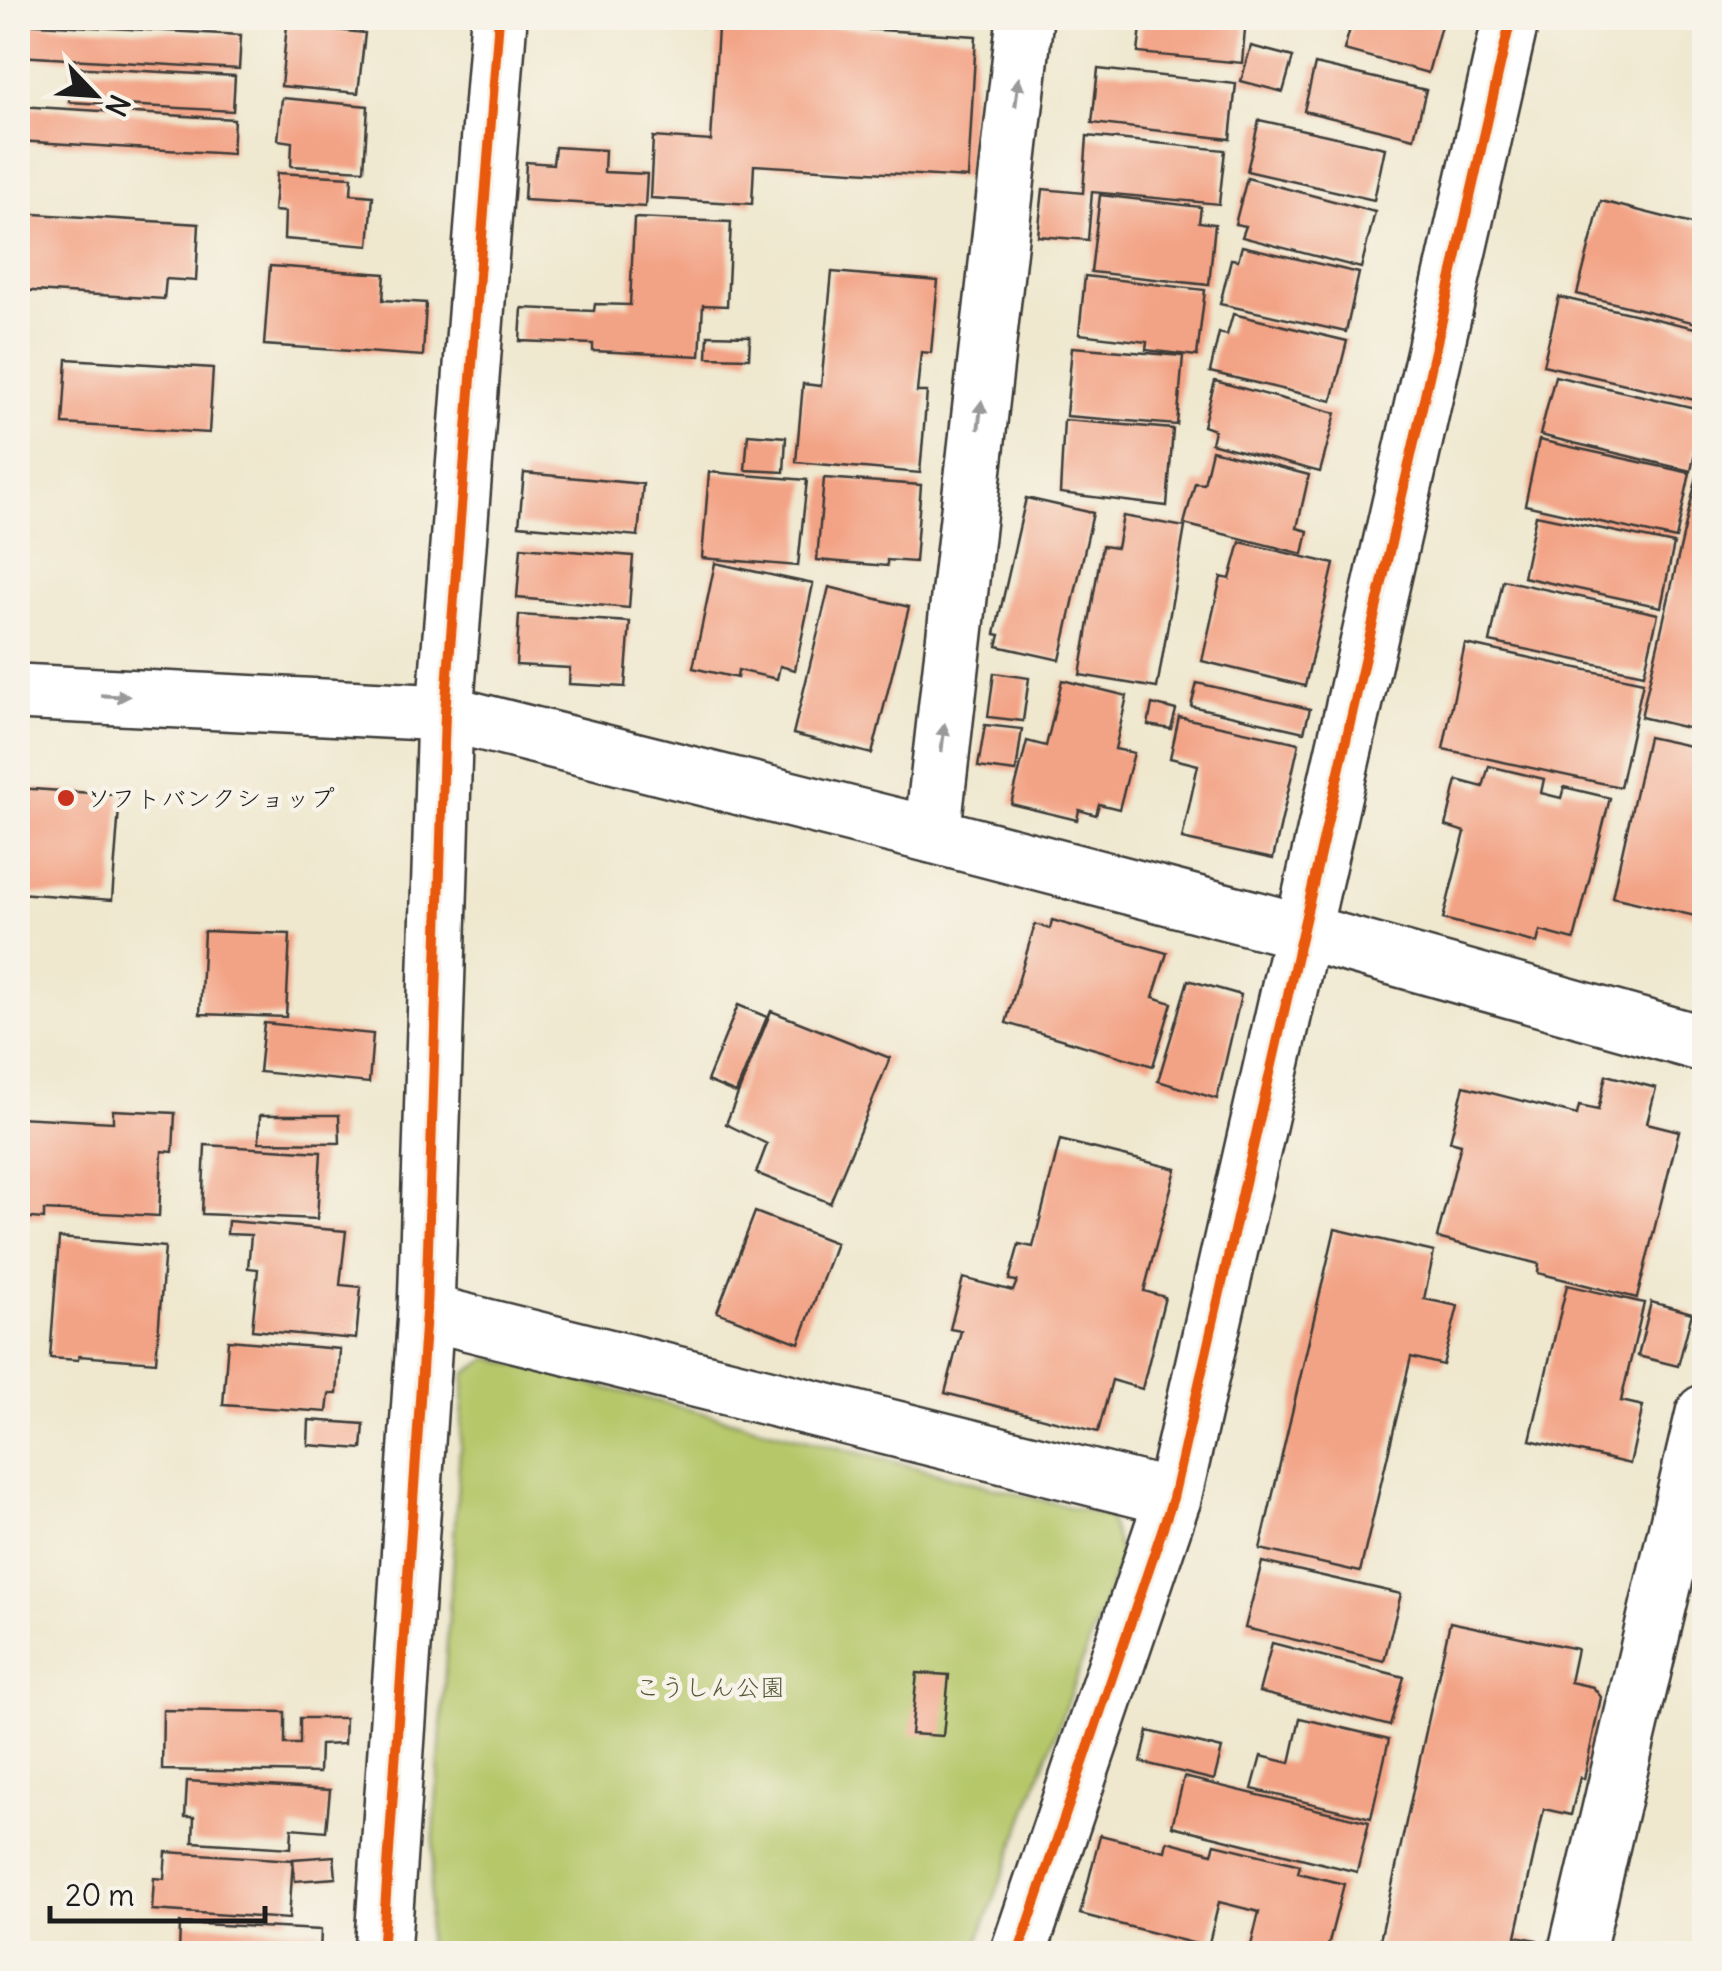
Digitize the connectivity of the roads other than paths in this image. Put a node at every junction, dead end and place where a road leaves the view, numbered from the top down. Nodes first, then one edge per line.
1 (499, 18) edge
2 (1025, 18) edge
3 (1511, 18) edge
4 (18, 692) edge
5 (445, 713) junction
6 (932, 835) junction
7 (1300, 932) junction
8 (1704, 1044) edge
9 (426, 1312) junction
10 (1704, 1413) edge
11 (1173, 1498) junction
12 (382, 1954) edge
13 (1018, 1954) edge
14 (1576, 1954) edge

1 - 5 street
6 -> 2 street
3 - 7 street
4 -> 5 street
5 - 6 street
5 - 9 street
6 - 7 street
7 - 8 street
7 - 11 street
9 - 11 street
9 - 12 street
10 - 14 street
11 - 13 street

